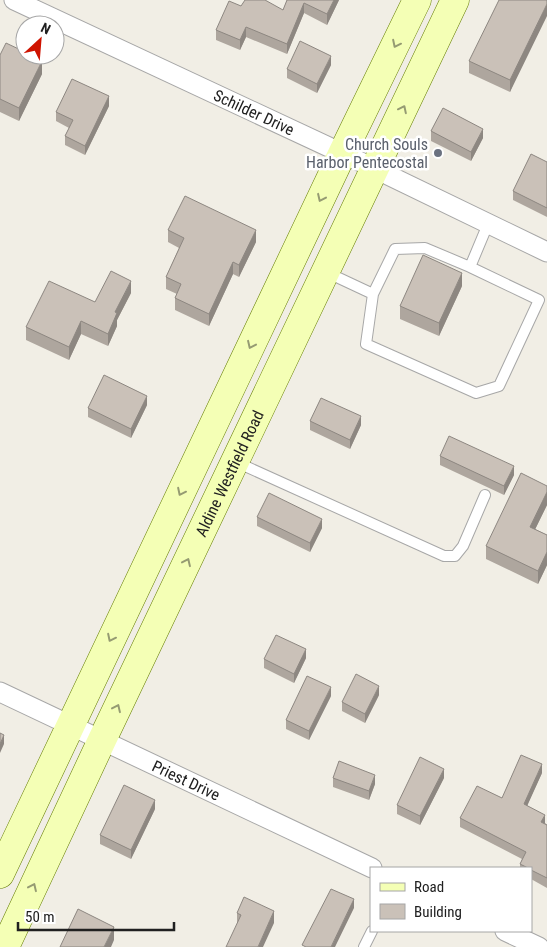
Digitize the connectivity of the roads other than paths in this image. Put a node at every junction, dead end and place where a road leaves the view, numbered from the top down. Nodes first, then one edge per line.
1 (14, 0) edge
2 (418, 0) edge
3 (455, 0) edge
4 (342, 154) junction
5 (374, 169) junction
6 (488, 224) junction
7 (547, 252) edge
8 (470, 267) junction
9 (325, 271) junction
10 (373, 294) junction
11 (208, 436) junction
12 (237, 456) junction
13 (485, 495) dead end
14 (0, 692) edge
15 (70, 725) junction
16 (102, 740) junction
17 (370, 867) edge
18 (0, 874) edge
19 (372, 932) edge
20 (507, 932) edge
21 (5, 947) edge
22 (364, 947) edge
23 (539, 947) edge

1 - 4 street, Schilder Drive
2 -> 4 main road
5 -> 3 main road, Aldine Westfield Road
4 - 5 street, Schilder Drive
4 -> 11 main road
5 - 6 street, Schilder Drive
5 - 9 main road, Aldine Westfield Road
6 - 7 street, Schilder Drive
6 - 8 lane
8 - 10 lane
8 - 10 lane
9 - 10 lane
9 - 12 main road, Aldine Westfield Road
11 - 12 main road
11 -> 15 main road
12 - 13 lane
16 -> 12 main road, Aldine Westfield Road
14 - 15 street, Priest Drive
15 - 16 street, Priest Drive
15 - 18 main road
16 - 17 street, Priest Drive
21 -> 16 main road, Aldine Westfield Road
19 - 22 lane
20 - 23 street

